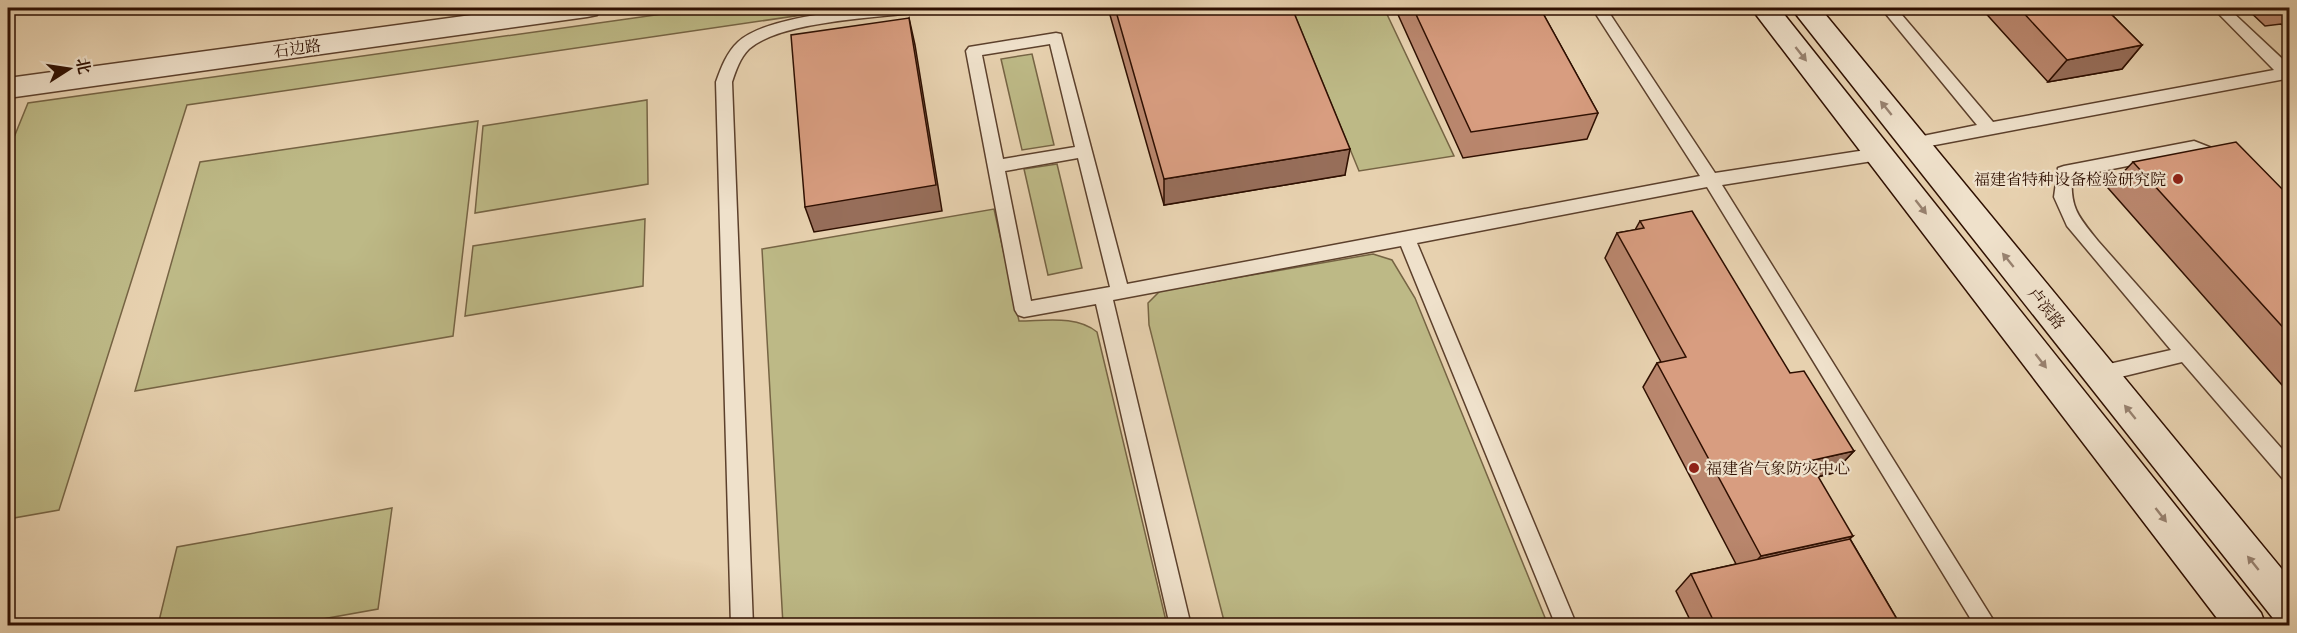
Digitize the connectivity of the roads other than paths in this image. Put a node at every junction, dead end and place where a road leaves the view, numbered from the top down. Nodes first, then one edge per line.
1 (587, 8) edge
2 (912, 8) edge
3 (1599, 8) edge
4 (1765, 8) edge
5 (1805, 8) edge
6 (1888, 8) edge
7 (2220, 8) edge
8 (2288, 73) edge
9 (8, 88) edge
10 (1989, 129) junction
11 (1914, 143) junction
12 (1085, 151) junction
13 (1880, 154) junction
14 (2235, 165) edge
15 (996, 166) junction
16 (1711, 180) junction
17 (1406, 238) junction
18 (1112, 293) junction
19 (2185, 354) junction
20 (2100, 374) junction
21 (2289, 473) edge
22 (2289, 609) edge
23 (742, 626) edge
24 (1181, 626) edge
25 (1567, 626) edge
26 (1987, 626) edge
27 (2247, 626) edge

1 - 9 main road, 石边路
2 - 23 lane
3 - 16 lane
4 -> 13 main road
11 -> 5 main road, 卢滨路
6 - 10 lane
7 - 8 lane
8 - 10 lane
10 - 11 lane
20 -> 11 main road, 卢滨路
12 - 15 lane
12 - 15 lane
12 - 18 lane
13 - 16 lane
13 -> 27 main road
14 - 19 lane
15 - 18 lane
16 - 17 lane
16 - 26 lane
17 - 18 lane
17 - 25 lane
18 - 24 lane
19 - 20 lane
19 - 21 lane
22 -> 20 main road, 卢滨路

